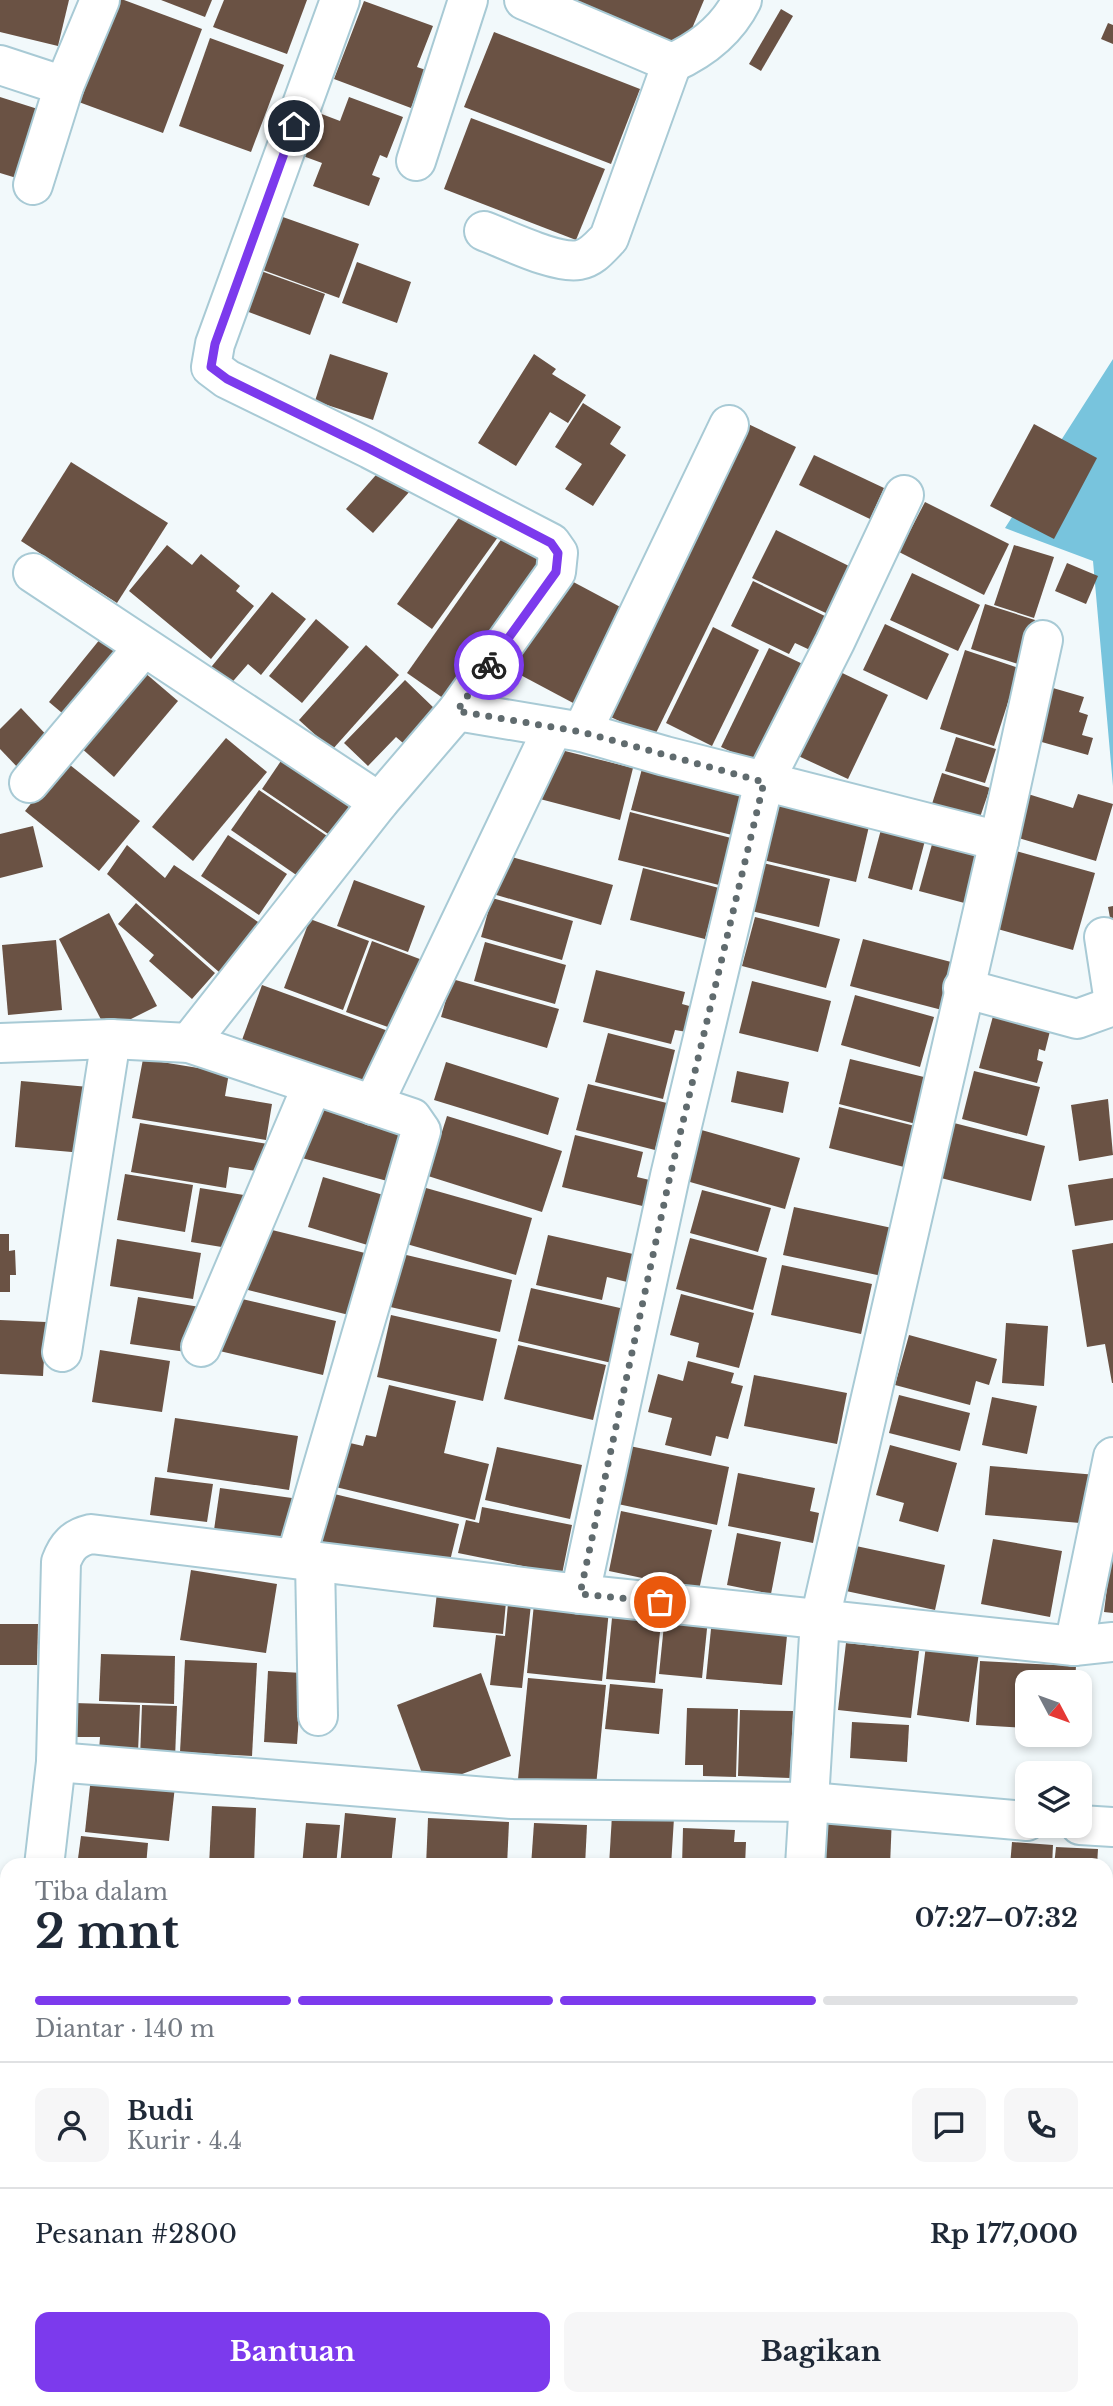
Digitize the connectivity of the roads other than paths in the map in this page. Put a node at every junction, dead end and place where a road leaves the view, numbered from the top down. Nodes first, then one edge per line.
1 (100, 0) edge
2 (340, 0) edge
3 (468, 0) edge
4 (524, 0) edge
5 (741, 0) edge
6 (672, 64) junction
7 (0, 65) edge
8 (64, 86) junction
9 (416, 162) dead end
10 (33, 185) dead end
11 (484, 231) dead end
12 (729, 425) dead end
13 (904, 495) dead end
14 (33, 573) dead end
15 (1043, 640) dead end
16 (143, 648) junction
17 (457, 711) junction
18 (567, 730) junction
19 (764, 782) junction
20 (29, 783) dead end
21 (379, 802) junction
22 (999, 841) junction
23 (1104, 937) dead end
24 (963, 988) junction
25 (1113, 996) edge
26 (1113, 1006) edge
27 (111, 1039) junction
28 (0, 1043) edge
29 (189, 1044) junction
30 (312, 1086) junction
31 (373, 1105) junction
32 (201, 1347) dead end
33 (62, 1352) dead end
34 (1113, 1457) edge
35 (306, 1560) junction
36 (580, 1594) junction
37 (820, 1619) junction
38 (1113, 1642) edge
39 (1074, 1646) junction
40 (318, 1716) dead end
41 (56, 1762) junction
42 (810, 1802) junction
43 (1015, 1820) edge
44 (1092, 1826) edge
45 (1113, 1827) edge
46 (45, 1858) edge
47 (806, 1858) edge

1 - 8 street
2 - 17 street
3 - 9 street
4 - 6 street
5 - 6 street
6 - 11 street
7 - 8 street
8 - 10 street
12 - 18 street
13 - 19 street
14 - 16 street
15 - 22 street
16 - 20 street
16 - 21 street
17 - 18 street
17 - 21 street
18 - 19 street
18 - 31 street
19 - 22 street
19 - 36 street
21 - 29 street
22 - 24 street
23 - 25 street
24 - 26 street
24 - 37 street
27 - 28 street
27 - 29 street
27 - 33 street
29 - 30 street
30 - 31 street
30 - 32 street
31 - 35 street
34 - 39 street
35 - 36 street
35 - 40 street
35 - 41 street
36 - 37 street
37 - 39 street
37 - 42 street
38 - 39 street
41 - 42 street
41 - 46 street
42 - 43 street
42 - 47 street
44 - 45 street

